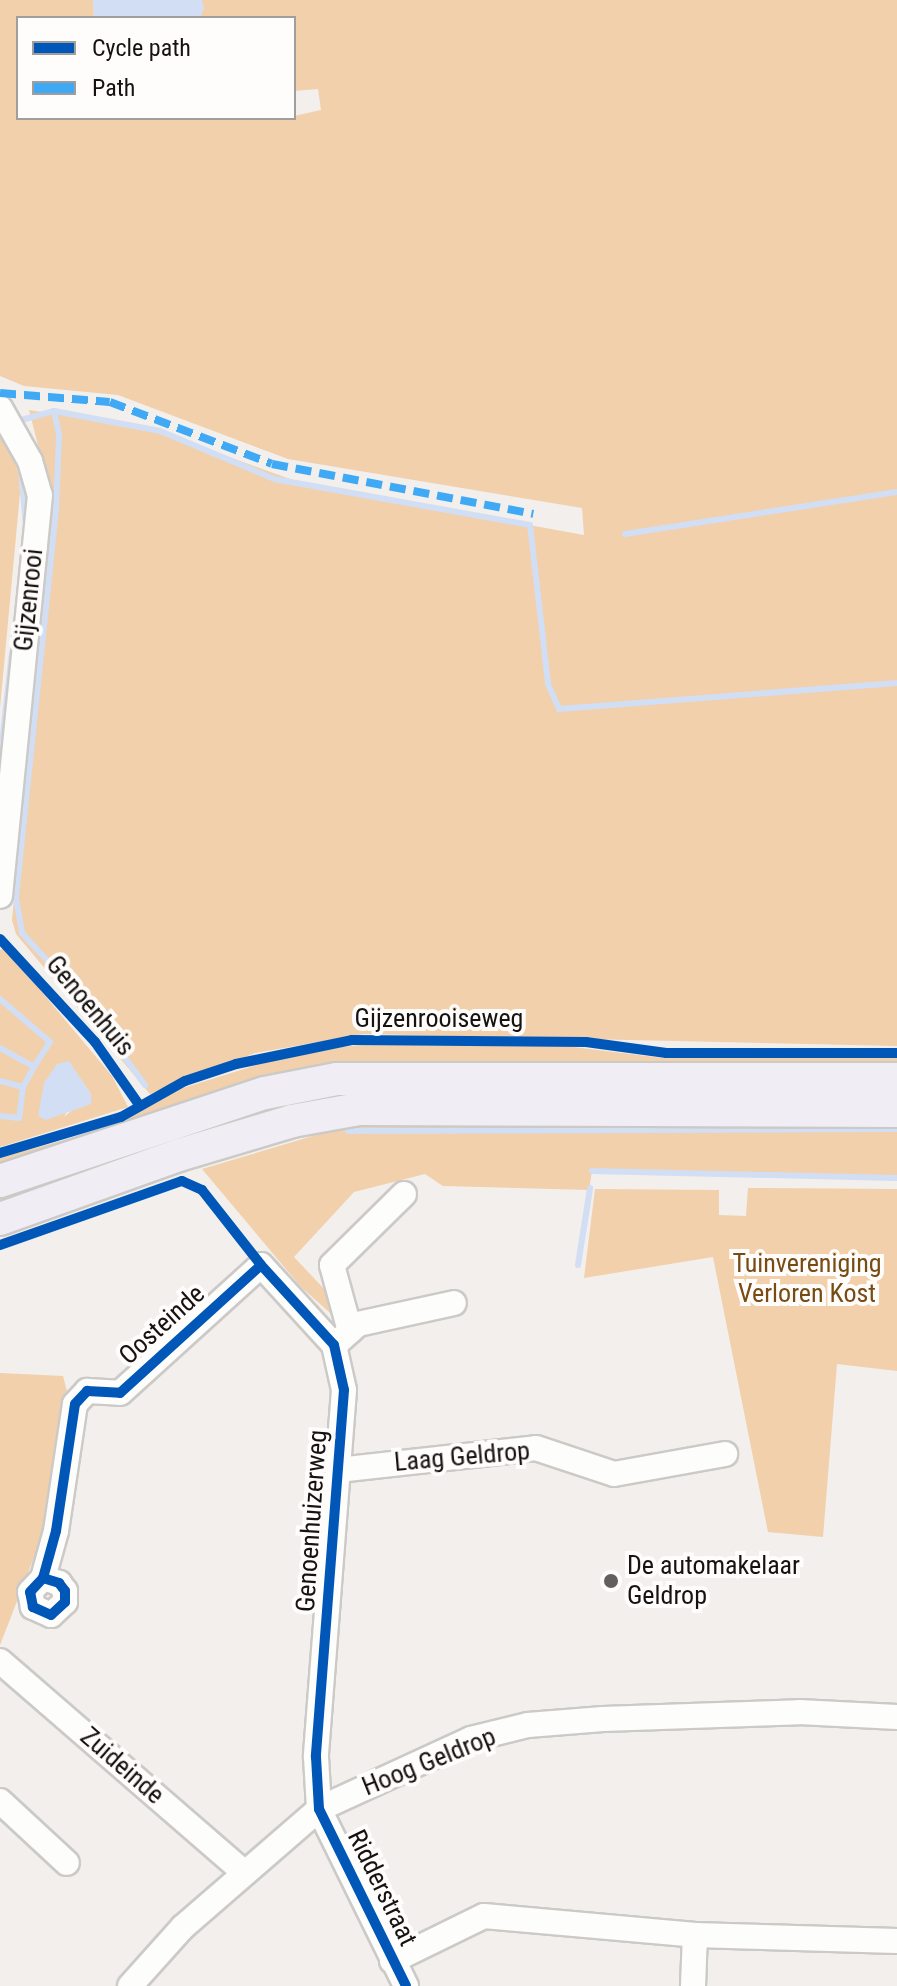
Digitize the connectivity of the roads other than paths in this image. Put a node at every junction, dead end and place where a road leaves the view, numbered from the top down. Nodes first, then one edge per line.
1 (0, 408) edge
2 (0, 896) edge
3 (897, 1079) edge
4 (897, 1111) edge
5 (0, 1181) edge
6 (404, 1194) dead end
7 (0, 1219) edge
8 (261, 1265) joint
9 (454, 1303) dead end
10 (342, 1338) junction
11 (725, 1454) dead end
12 (338, 1470) junction
13 (43, 1578) dead end
14 (0, 1661) edge
15 (897, 1717) edge
16 (0, 1801) edge
17 (319, 1809) junction
18 (67, 1863) dead end
19 (244, 1872) junction
20 (695, 1935) junction
21 (897, 1941) edge
22 (392, 1961) junction
23 (130, 1986) edge
24 (406, 1986) edge
25 (693, 1986) edge

1 - 2 street, Gijzenrooi
3 - 5 main road
4 - 7 main road
6 - 10 street
8 - 10 street, Genoenhuizerweg
8 - 13 street, Oosteinde
9 - 10 street
10 - 12 street, Genoenhuizerweg
11 - 12 street, Laag Geldrop
12 - 17 street, Genoenhuizerweg
14 - 19 street, Zuideinde
15 - 17 street, Hoog Geldrop
16 - 18 street
17 - 19 street, Hoog Geldrop
17 - 22 street, Ridderstraat
19 - 23 street, Hoog Geldrop
20 - 21 street
20 - 22 street
20 - 25 street
22 - 24 street, Ridderstraat

